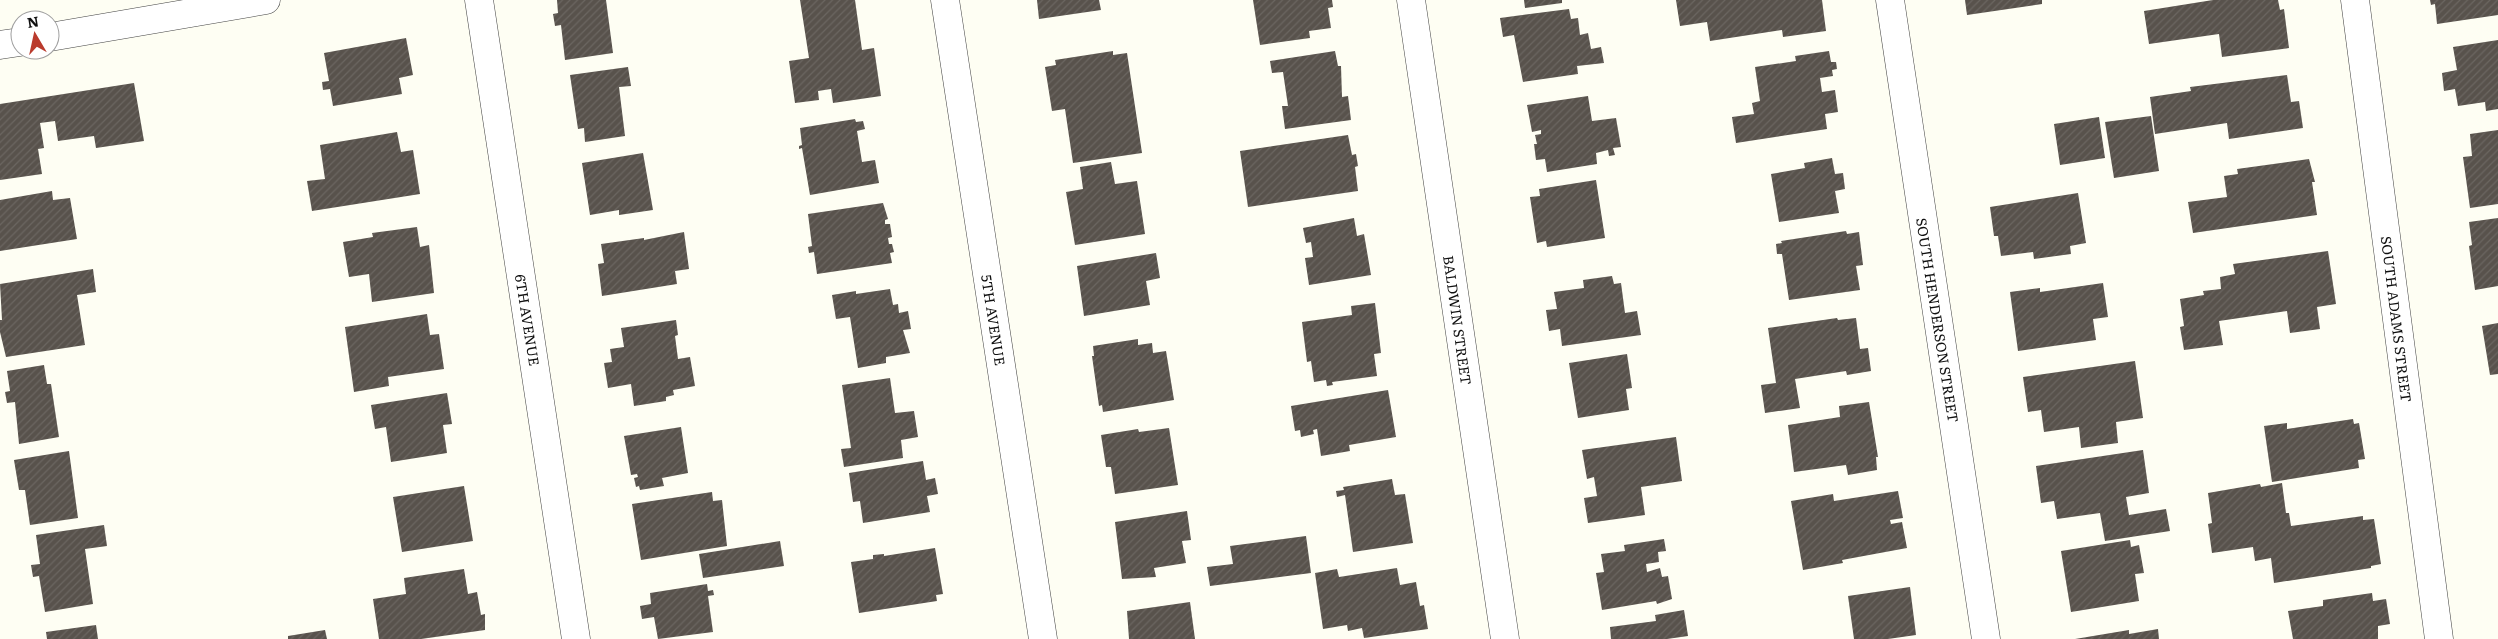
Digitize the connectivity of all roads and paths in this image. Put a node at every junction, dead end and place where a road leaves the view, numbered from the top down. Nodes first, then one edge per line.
1 (266, 0) edge
2 (479, 0) edge
3 (945, 0) edge
4 (1412, 0) edge
5 (1890, 0) edge
6 (2355, 0) edge
7 (60, 34) edge
8 (576, 639) edge
9 (1043, 639) edge
10 (1505, 639) edge
11 (1986, 639) edge
12 (2439, 639) edge

1 - 7 street
2 - 8 street, 6TH AVENUE
3 - 9 street, 5TH AVENUE
4 - 10 street, BALDWIN STREET
5 - 11 street, SOUTH HENDERSON STREET
6 - 12 street, SOUTH ADAMS STREET

